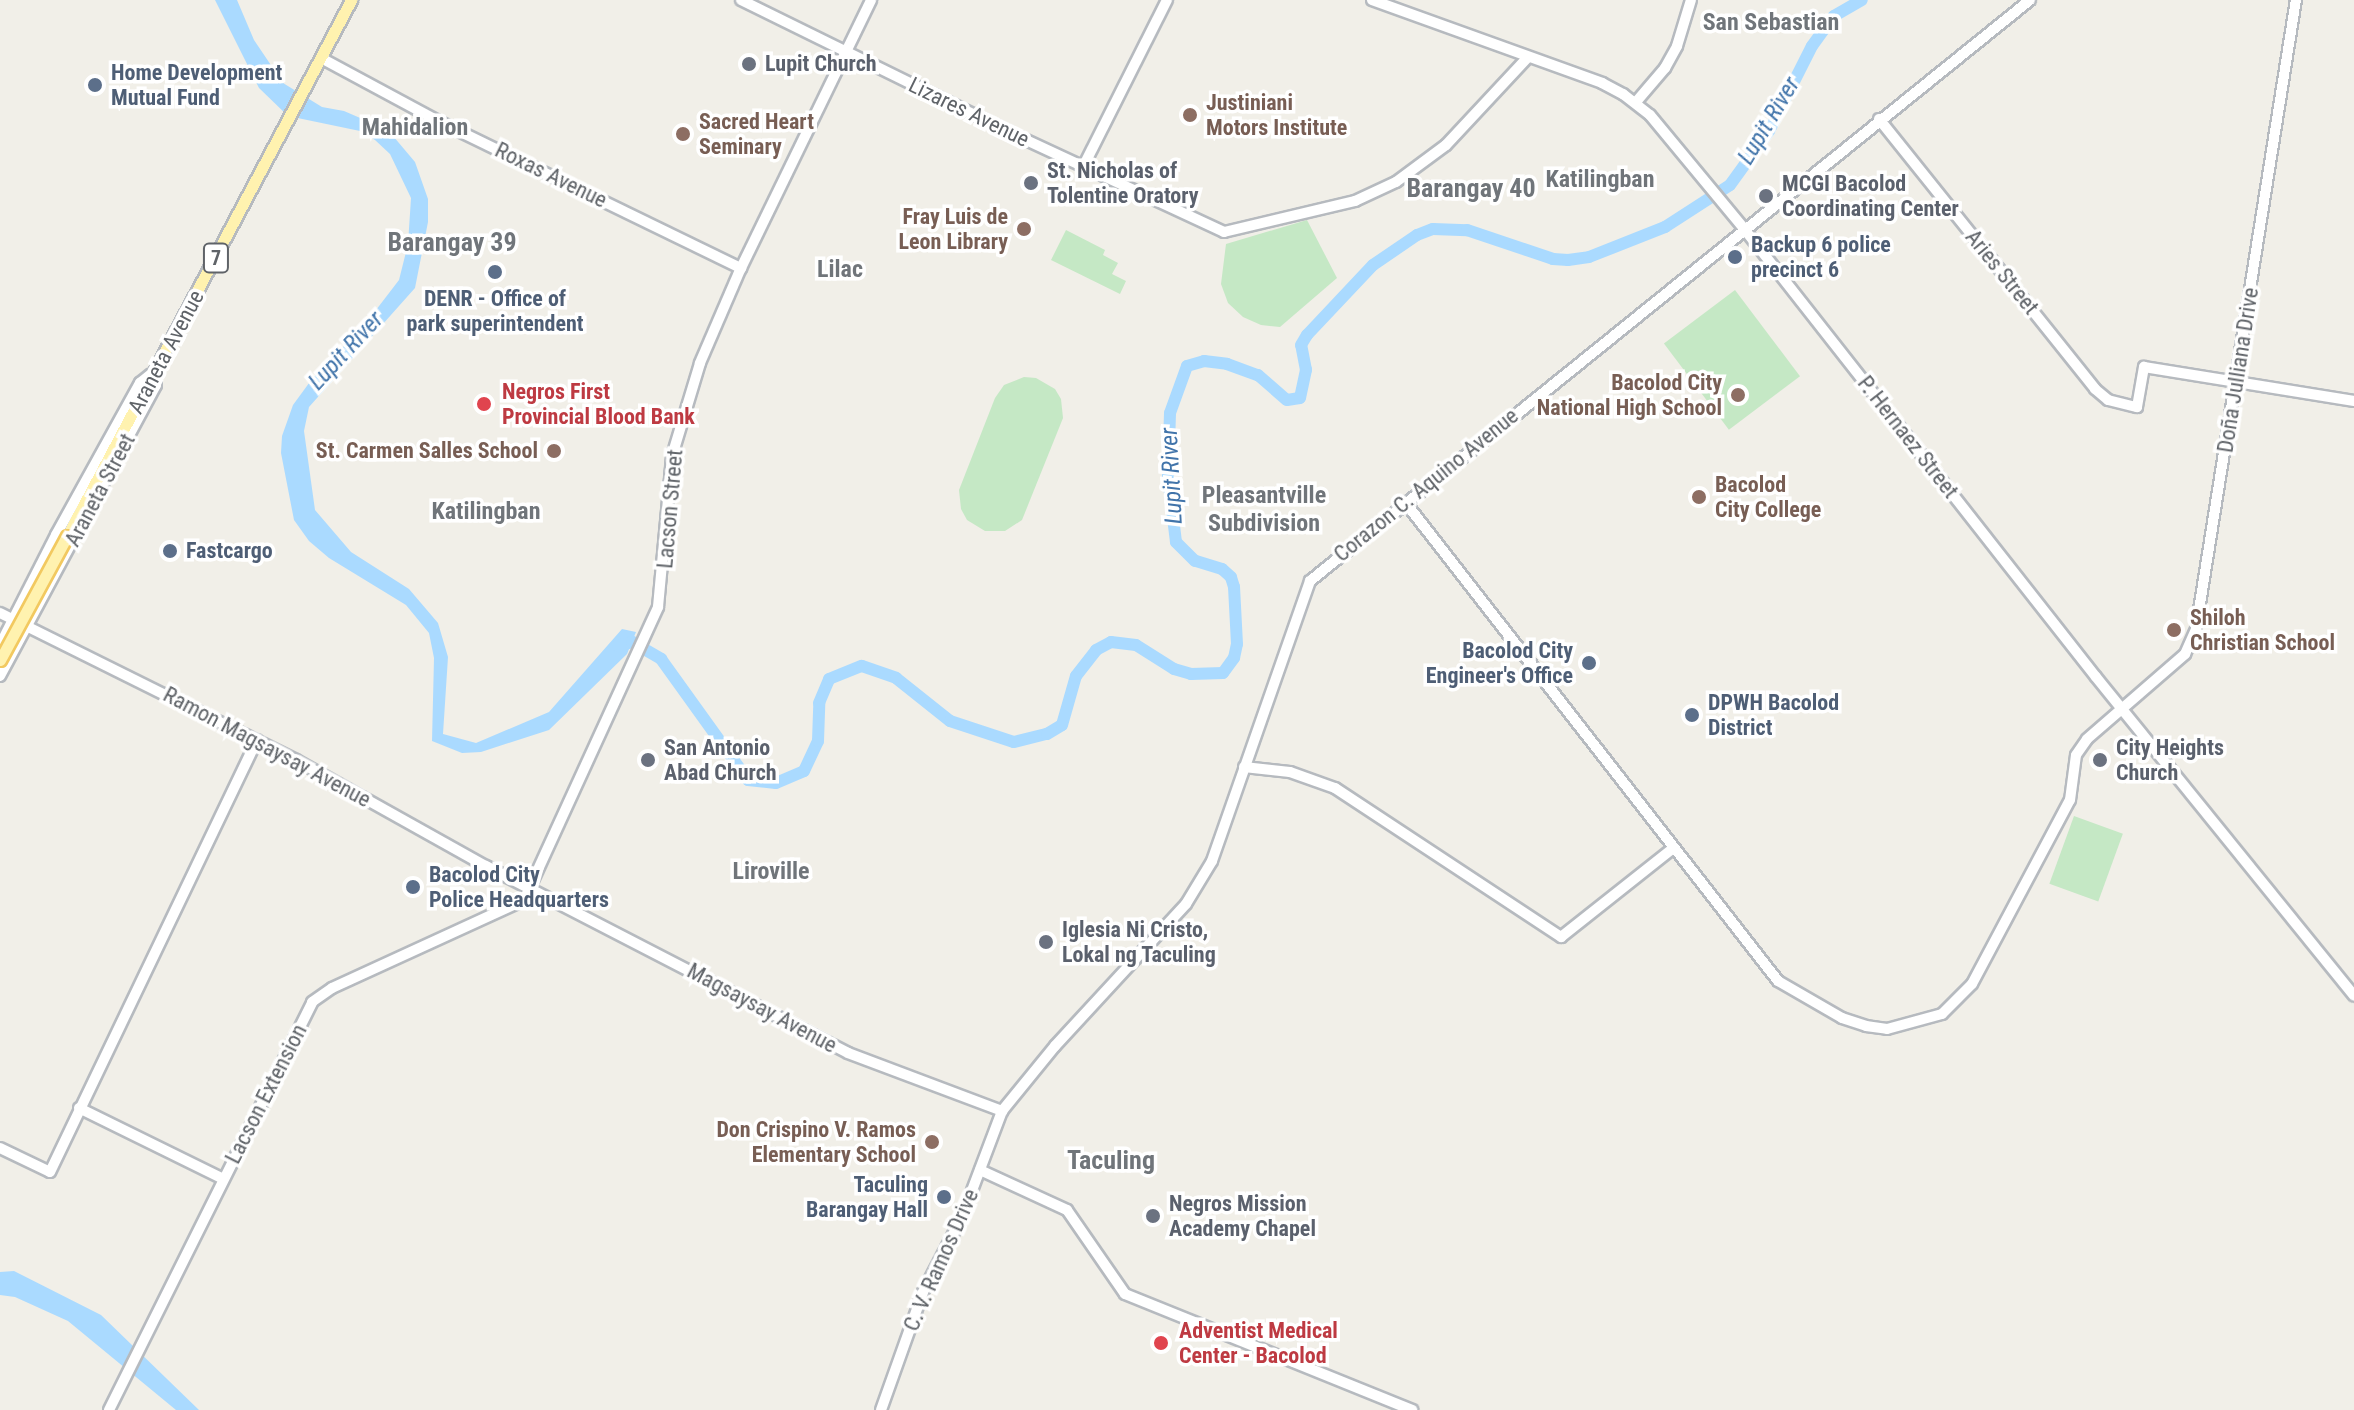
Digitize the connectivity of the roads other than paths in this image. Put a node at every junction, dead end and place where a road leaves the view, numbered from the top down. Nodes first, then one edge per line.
1 (351, 0) edge
2 (741, 0) edge
3 (871, 0) edge
4 (1167, 0) edge
5 (1372, 0) edge
6 (1691, 0) edge
7 (2030, 0) edge
8 (2296, 0) edge
9 (846, 50) junction
10 (321, 58) junction
11 (1527, 58) junction
12 (1636, 102) junction
13 (1879, 119) junction
14 (1095, 147) junction
15 (1083, 167) junction
16 (1096, 173) junction
17 (1745, 230) junction
18 (741, 268) junction
19 (156, 371) junction
20 (2235, 384) junction
21 (2354, 401) edge
22 (1405, 502) junction
23 (0, 613) edge
24 (13, 620) junction
25 (27, 626) junction
26 (0, 645) edge
27 (0, 660) edge
28 (0, 676) edge
29 (2121, 708) junction
30 (257, 740) junction
31 (1244, 767) junction
32 (1672, 849) junction
33 (530, 888) junction
34 (2354, 996) edge
35 (79, 1108) junction
36 (1002, 1111) junction
37 (0, 1148) edge
38 (980, 1170) junction
39 (223, 1179) junction
40 (109, 1410) edge
41 (881, 1410) edge
42 (1412, 1410) edge

1 - 10 main road, Araneta Avenue / 7
2 - 9 street, Lizares Avenue
3 - 9 street, Lacson Street
4 - 14 street
5 - 11 street, P. Hernaez Street
6 - 12 street
7 - 13 street, Corazon C. Aquino Avenue
8 - 20 street, Doña Julliana Drive
9 - 15 street, Lizares Avenue
9 - 18 street, Lacson Street
10 - 18 street, Roxas Avenue
10 - 19 main road, Araneta Avenue / 7
11 - 12 street, P. Hernaez Street
11 - 16 street, Lizares Avenue
12 - 17 street, P. Hernaez Street
13 - 17 street, Corazon C. Aquino Avenue
13 - 20 street, Aries Street
14 - 15 street
14 - 16 street
15 - 16 street, Lizares Avenue
17 - 22 street, Corazon C. Aquino Avenue
17 - 29 street, P. Hernaez Street
18 - 33 street, Lacson Street
19 - 24 street, Araneta Street / 7
19 - 25 street, Araneta Street / 7
19 - 27 main road, Araneta Avenue / 7, bridge
20 - 21 street
20 - 29 street, Doña Julliana Drive
22 - 31 street, Corazon C. Aquino Avenue
22 - 32 street, Doña Julliana Drive
23 - 24 street, Ramon Magsaysay Avenue
24 - 25 street, Ramon Magsaysay Avenue
24 - 26 street, Araneta Street / 7
25 - 28 street, Araneta Street / 7
25 - 30 street, Ramon Magsaysay Avenue
29 - 32 street, Doña Julliana Drive
29 - 34 street, P. Hernaez Street
30 - 33 street, Ramon Magsaysay Avenue
30 - 35 street
31 - 32 street
31 - 36 street, Corazon C. Aquino Avenue
33 - 36 street, Magsaysay Avenue
33 - 39 street, Lacson Extension
35 - 37 street
35 - 39 street
36 - 38 street, C. V. Ramos Drive
38 - 41 street, C. V. Ramos Drive
38 - 42 street
39 - 40 street, Lacson Extension

